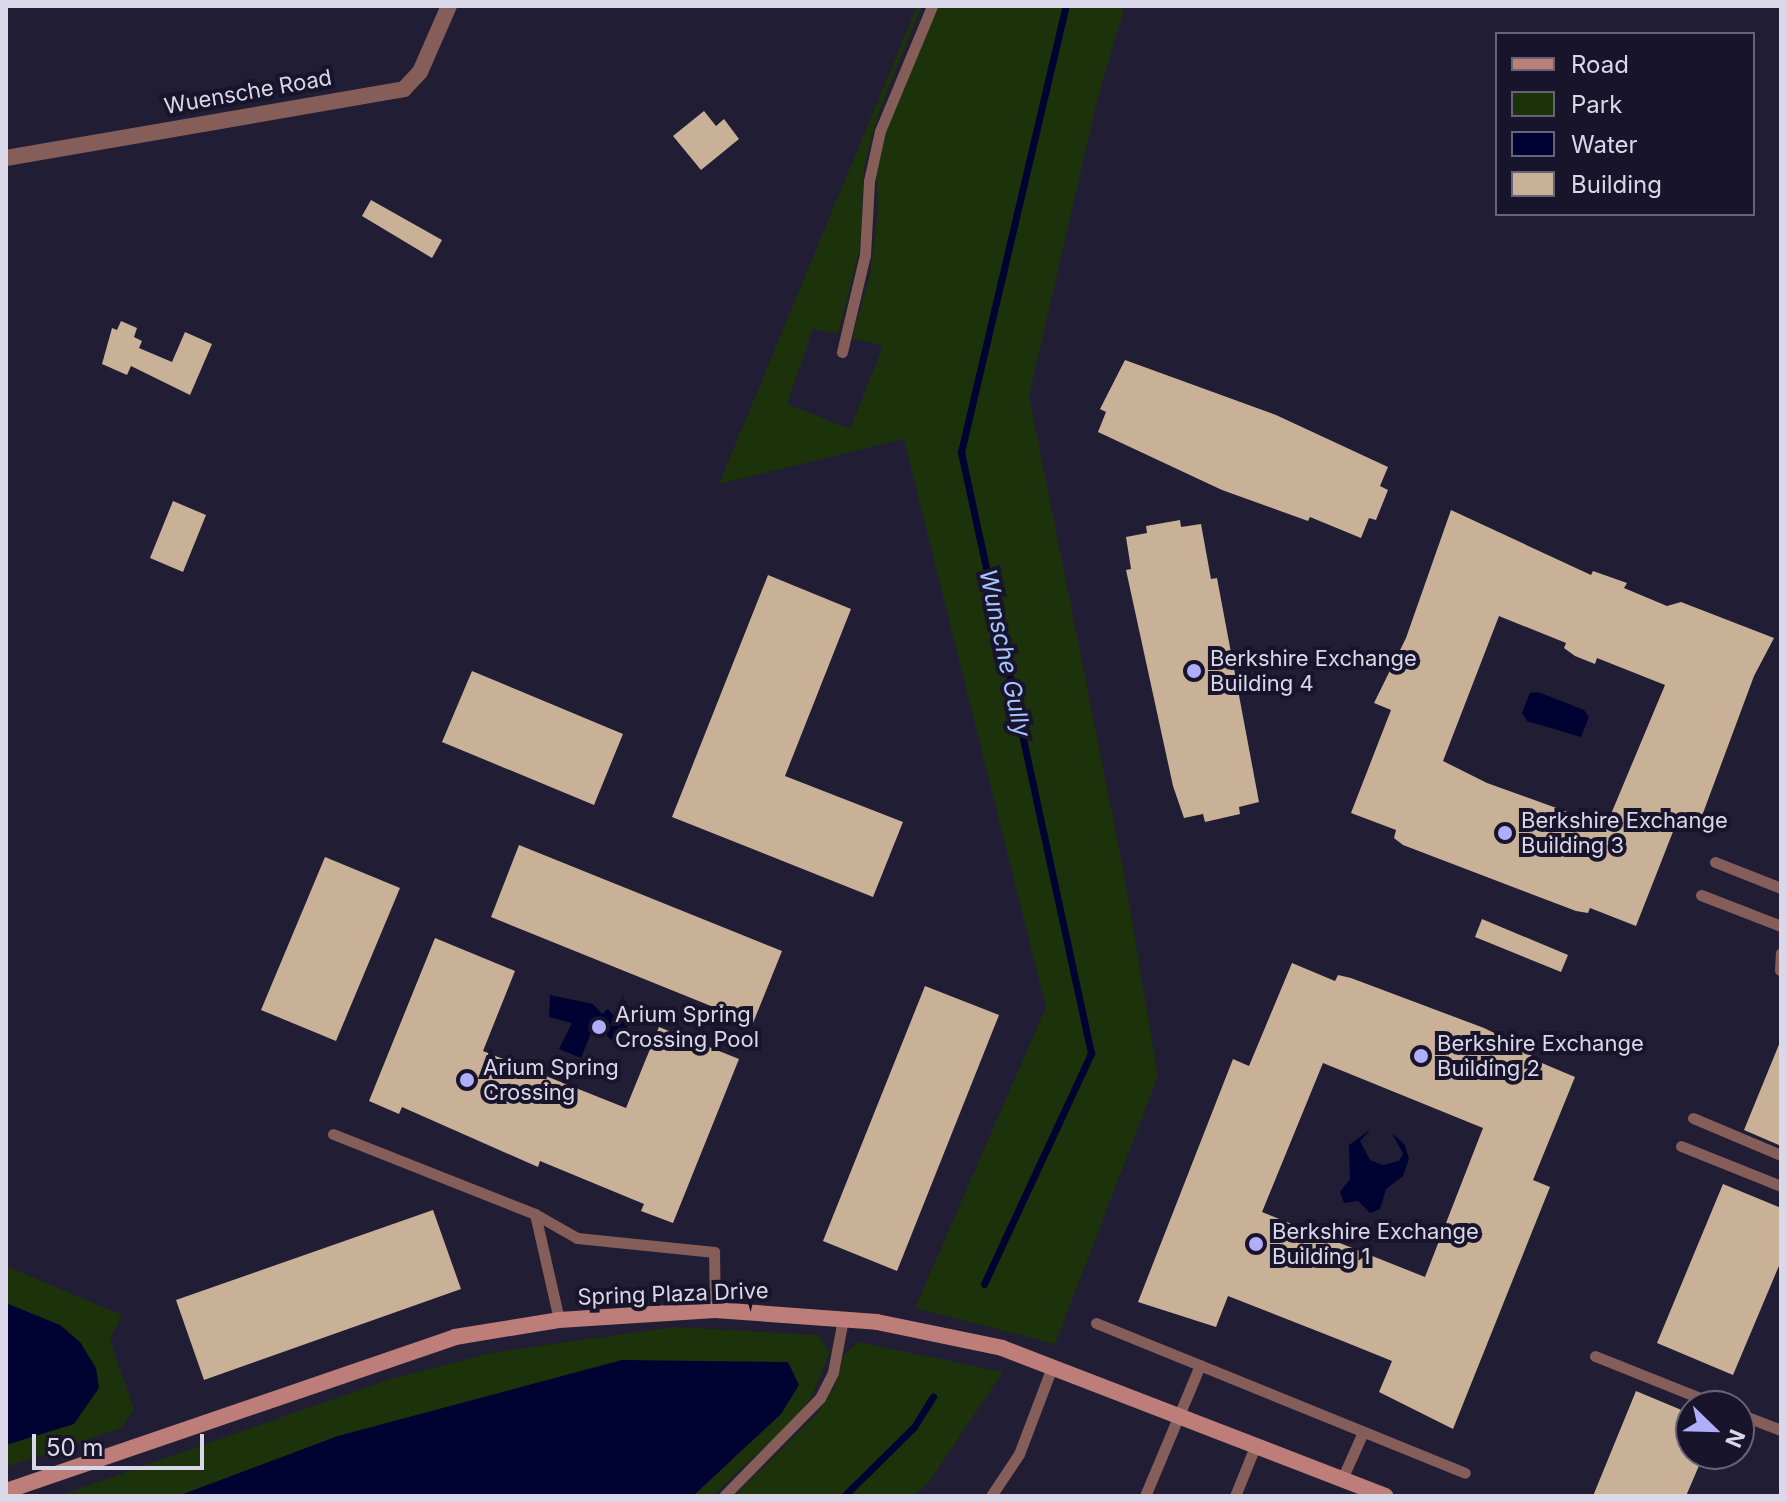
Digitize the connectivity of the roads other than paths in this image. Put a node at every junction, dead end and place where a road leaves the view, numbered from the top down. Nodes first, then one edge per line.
1 (449, 6) edge
2 (932, 6) edge
3 (6, 158) edge
4 (842, 352) dead end
5 (1715, 862) dead end
6 (1781, 888) edge
7 (1701, 895) dead end
8 (1781, 926) edge
9 (1781, 953) edge
10 (1780, 970) edge
11 (1693, 1118) dead end
12 (333, 1134) dead end
13 (1681, 1146) dead end
14 (1781, 1155) edge
15 (1781, 1186) edge
16 (535, 1214) junction
17 (715, 1310) junction
18 (843, 1319) junction
19 (559, 1320) junction
20 (1096, 1323) dead end
21 (1595, 1356) dead end
22 (1200, 1365) junction
23 (1052, 1367) junction
24 (1680, 1390) edge
25 (1179, 1414) junction
26 (1755, 1420) edge
27 (1781, 1430) edge
28 (1363, 1432) junction
29 (1256, 1444) junction
30 (1465, 1473) dead end
31 (1342, 1479) junction
32 (6, 1491) edge
33 (724, 1496) edge
34 (991, 1496) edge
35 (1145, 1496) edge
36 (1235, 1496) edge
37 (1385, 1496) edge

1 - 3 street, Wuensche Road
2 - 4 lane
5 - 6 lane
7 - 8 lane
9 - 10 lane
11 - 14 lane
12 - 16 lane
13 - 15 lane
16 - 17 lane
16 - 19 lane
17 - 18 street, Spring Plaza Drive
17 - 19 street, Spring Plaza Drive
18 - 23 street, Spring Plaza Drive
18 - 33 lane
19 - 32 street, Spring Plaza Drive
20 - 22 lane
21 - 24 lane
22 - 25 lane
22 - 28 lane
23 - 25 street, Spring Plaza Drive
23 - 34 lane
25 - 29 street, Spring Plaza Drive
25 - 35 lane
26 - 27 lane
28 - 30 lane
28 - 31 lane
29 - 31 street, Spring Plaza Drive
29 - 36 lane
31 - 37 street, Spring Plaza Drive

